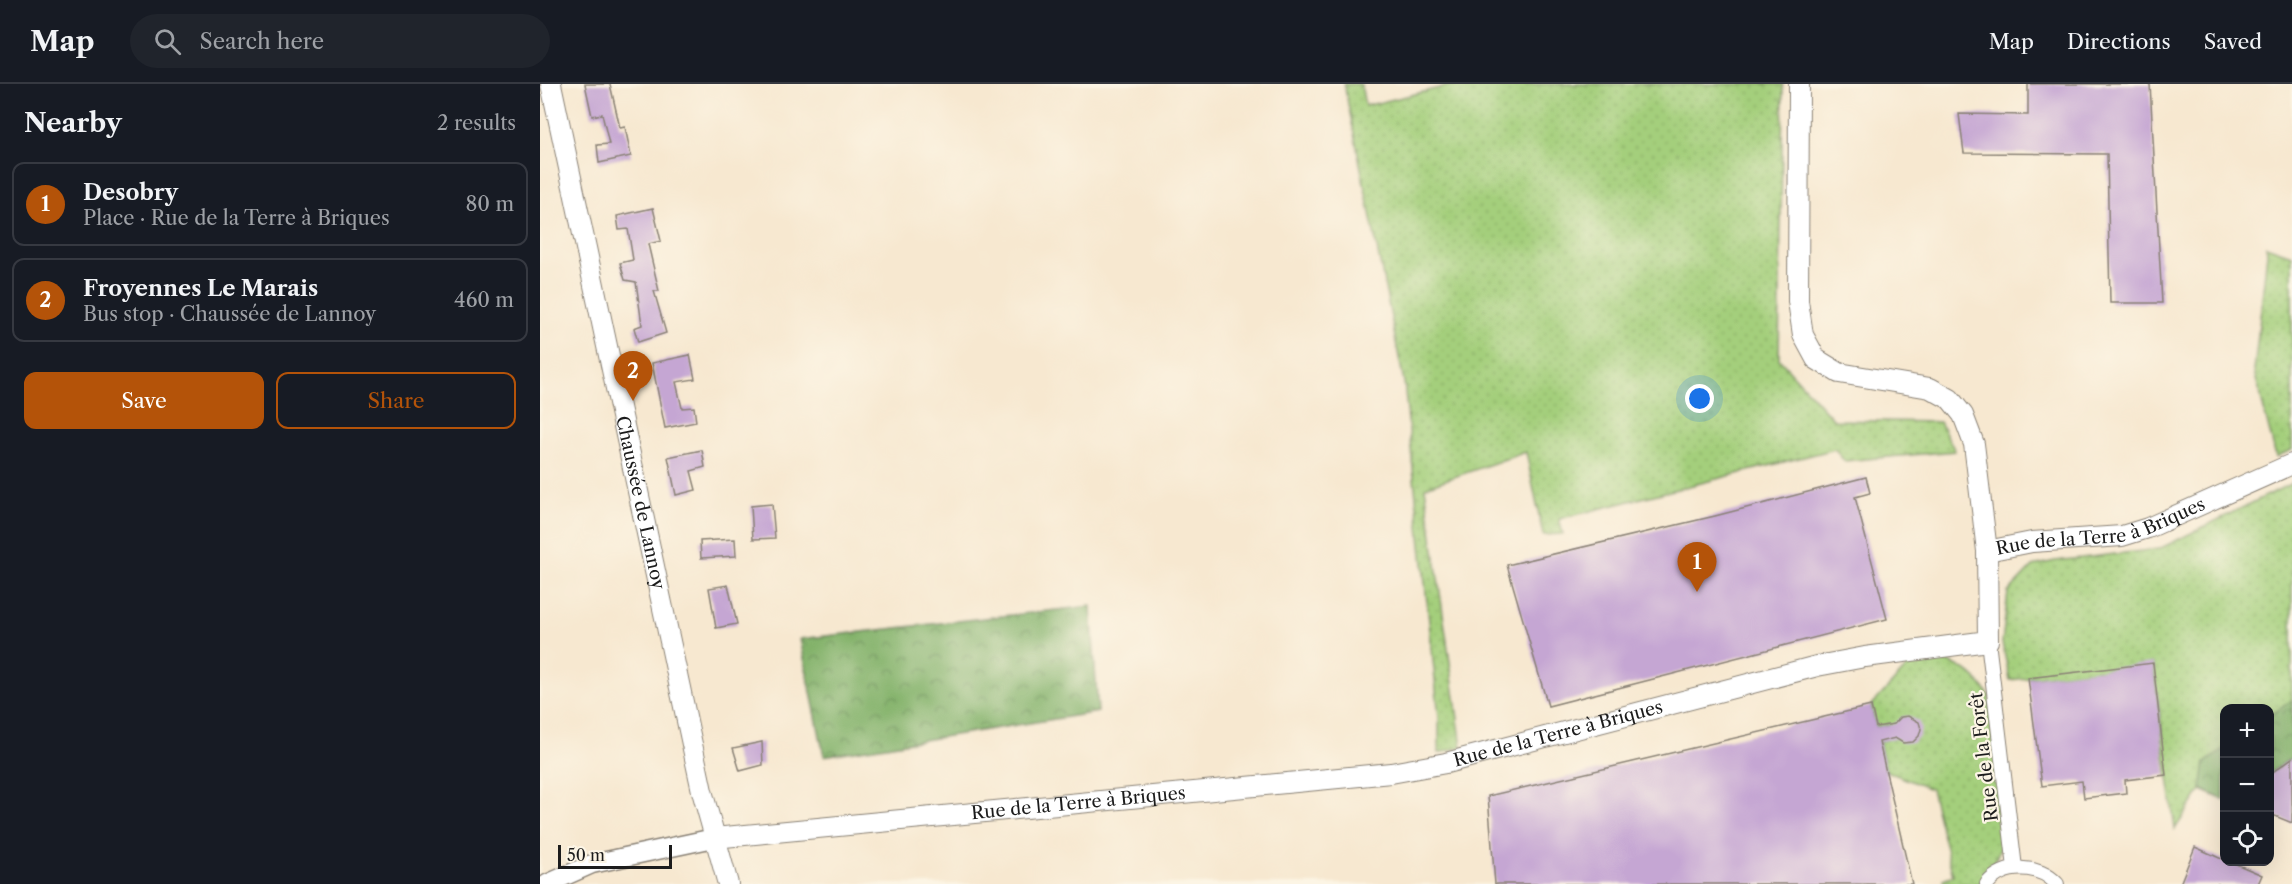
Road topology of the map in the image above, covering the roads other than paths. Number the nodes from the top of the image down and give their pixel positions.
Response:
1 (551, 84) edge
2 (1799, 84) edge
3 (2292, 464) edge
4 (1987, 551) junction
5 (1988, 641) junction
6 (714, 838) junction
7 (2015, 868) junction
8 (547, 884) edge
9 (728, 884) edge
10 (1986, 884) edge
11 (2057, 884) edge

1 - 6 main road, Chaussée de Lannoy
2 - 4 main road
3 - 4 main road, Rue de la Terre à Briques
4 - 5 main road, Rue de la Terre à Briques
5 - 6 main road, Rue de la Terre à Briques
5 - 7 street, Rue de la Forêt
6 - 8 street
6 - 9 main road, Chaussée de Lannoy
7 - 10 street
7 - 11 street

